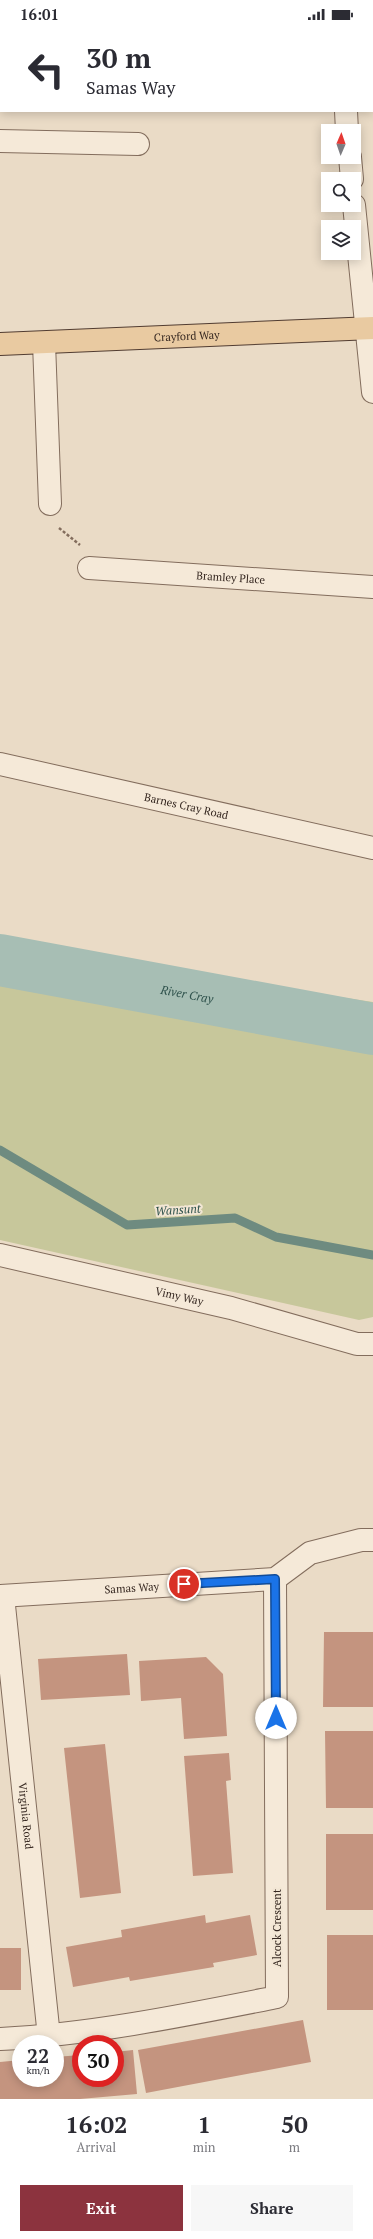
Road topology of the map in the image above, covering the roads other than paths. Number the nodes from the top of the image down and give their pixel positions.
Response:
1 (346, 112) edge
2 (347, 124) edge
3 (0, 141) edge
4 (138, 144) dead end
5 (355, 212) edge
6 (369, 329) edge
7 (44, 343) junction
8 (0, 344) edge
9 (373, 392) edge
10 (50, 504) road end
11 (89, 568) road end
12 (373, 587) edge
13 (0, 764) edge
14 (373, 848) edge
15 (0, 1255) edge
16 (365, 1344) edge
17 (373, 1540) edge
18 (275, 1579) junction
19 (1, 1596) edge
20 (49, 2035) edge
21 (62, 2035) edge
22 (0, 2039) edge
23 (12, 2039) edge

1 - 2 street
3 - 4 street
5 - 6 street
6 - 7 main road, Crayford Way
6 - 9 street
7 - 8 main road, Crayford Way
7 - 10 street
11 - 12 street, Bramley Place
13 - 14 street, Barnes Cray Road
15 - 16 street, Vimy Way
17 - 18 street
18 - 19 street, Samas Way
18 - 21 street, Alcock Crescent
19 - 20 street, Virginia Road
22 - 23 street, Alcock Crescent

